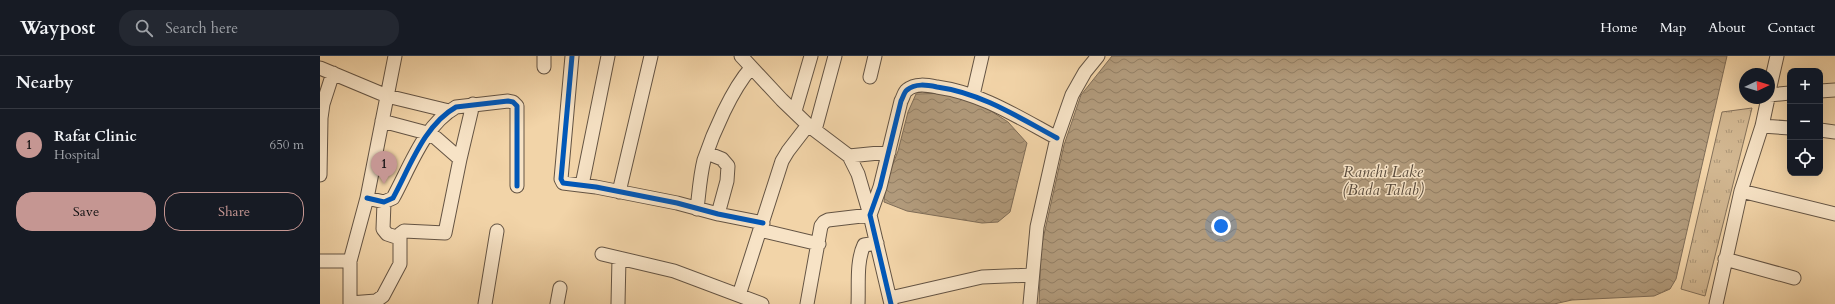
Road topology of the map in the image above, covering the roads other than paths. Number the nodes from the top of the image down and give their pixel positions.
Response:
1 (395, 56) edge
2 (572, 56) edge
3 (608, 56) edge
4 (651, 56) edge
5 (741, 56) edge
6 (811, 56) edge
7 (836, 56) edge
8 (875, 56) edge
9 (982, 56) edge
10 (1098, 56) edge
11 (1777, 56) edge
12 (320, 68) edge
13 (751, 68) junction
14 (1774, 68) edge
15 (333, 73) junction
16 (870, 77) dead end
17 (1835, 90) edge
18 (1823, 91) edge
19 (1787, 94) edge
20 (973, 95) junction
21 (1775, 95) edge
22 (387, 96) junction
23 (473, 104) junction
24 (1767, 104) edge
25 (449, 111) junction
26 (795, 111) junction
27 (382, 121) junction
28 (1762, 126) junction
29 (812, 127) junction
30 (1787, 128) edge
31 (1823, 130) edge
32 (1835, 132) edge
33 (428, 133) junction
34 (1057, 138) junction
35 (889, 152) junction
36 (707, 153) junction
37 (849, 156) junction
38 (460, 159) junction
39 (320, 174) edge
40 (582, 185) junction
41 (517, 186) dead end
42 (1741, 191) junction
43 (619, 192) junction
44 (366, 198) junction
45 (384, 202) junction
46 (697, 209) junction
47 (718, 214) junction
48 (1835, 214) edge
49 (870, 216) junction
50 (762, 227) junction
51 (497, 230) dead end
52 (399, 238) junction
53 (877, 243) junction
54 (819, 244) junction
55 (602, 254) dead end
56 (619, 258) junction
57 (1725, 259) junction
58 (320, 260) edge
59 (350, 261) junction
60 (1032, 275) junction
61 (1794, 278) dead end
62 (560, 288) dead end
63 (739, 295) junction
64 (891, 301) edge
65 (350, 304) edge
66 (485, 304) edge
67 (557, 304) edge
68 (618, 304) edge
69 (762, 304) edge
70 (807, 304) edge
71 (858, 304) edge
72 (1030, 304) edge
73 (1716, 304) edge

1 - 22 street
2 - 40 street
3 - 40 street
4 - 43 street
5 - 13 street
6 - 26 street
7 - 29 street
8 - 16 street
9 - 20 street
10 - 34 street
11 - 14 street
12 - 15 street
13 - 26 street
13 - 36 street
15 - 22 street
15 - 39 street
17 - 18 street
19 - 21 street
20 - 34 street
20 - 35 street
22 - 25 street
22 - 27 street
23 - 25 street
23 - 38 street
23 - 41 street
24 - 28 street
25 - 33 street
26 - 29 street
27 - 33 street
27 - 44 street
28 - 30 street
28 - 42 street
29 - 37 street
29 - 50 street
31 - 32 street
33 - 38 street
33 - 45 street
34 - 60 street
35 - 37 street
35 - 49 street
36 - 46 street
36 - 47 street
37 - 49 street
38 - 52 street
40 - 43 street
42 - 48 street
42 - 57 street
43 - 46 street
44 - 45 street
44 - 59 street
45 - 52 street
46 - 47 street
47 - 50 street
49 - 53 street
49 - 54 street
50 - 54 street
50 - 63 street
51 - 66 street
52 - 65 street
53 - 64 street
53 - 71 street
54 - 70 street
55 - 56 street
56 - 63 street
56 - 68 street
57 - 61 street
57 - 73 street
58 - 59 street
59 - 65 street
60 - 64 street
60 - 72 street
62 - 67 street
63 - 69 street

